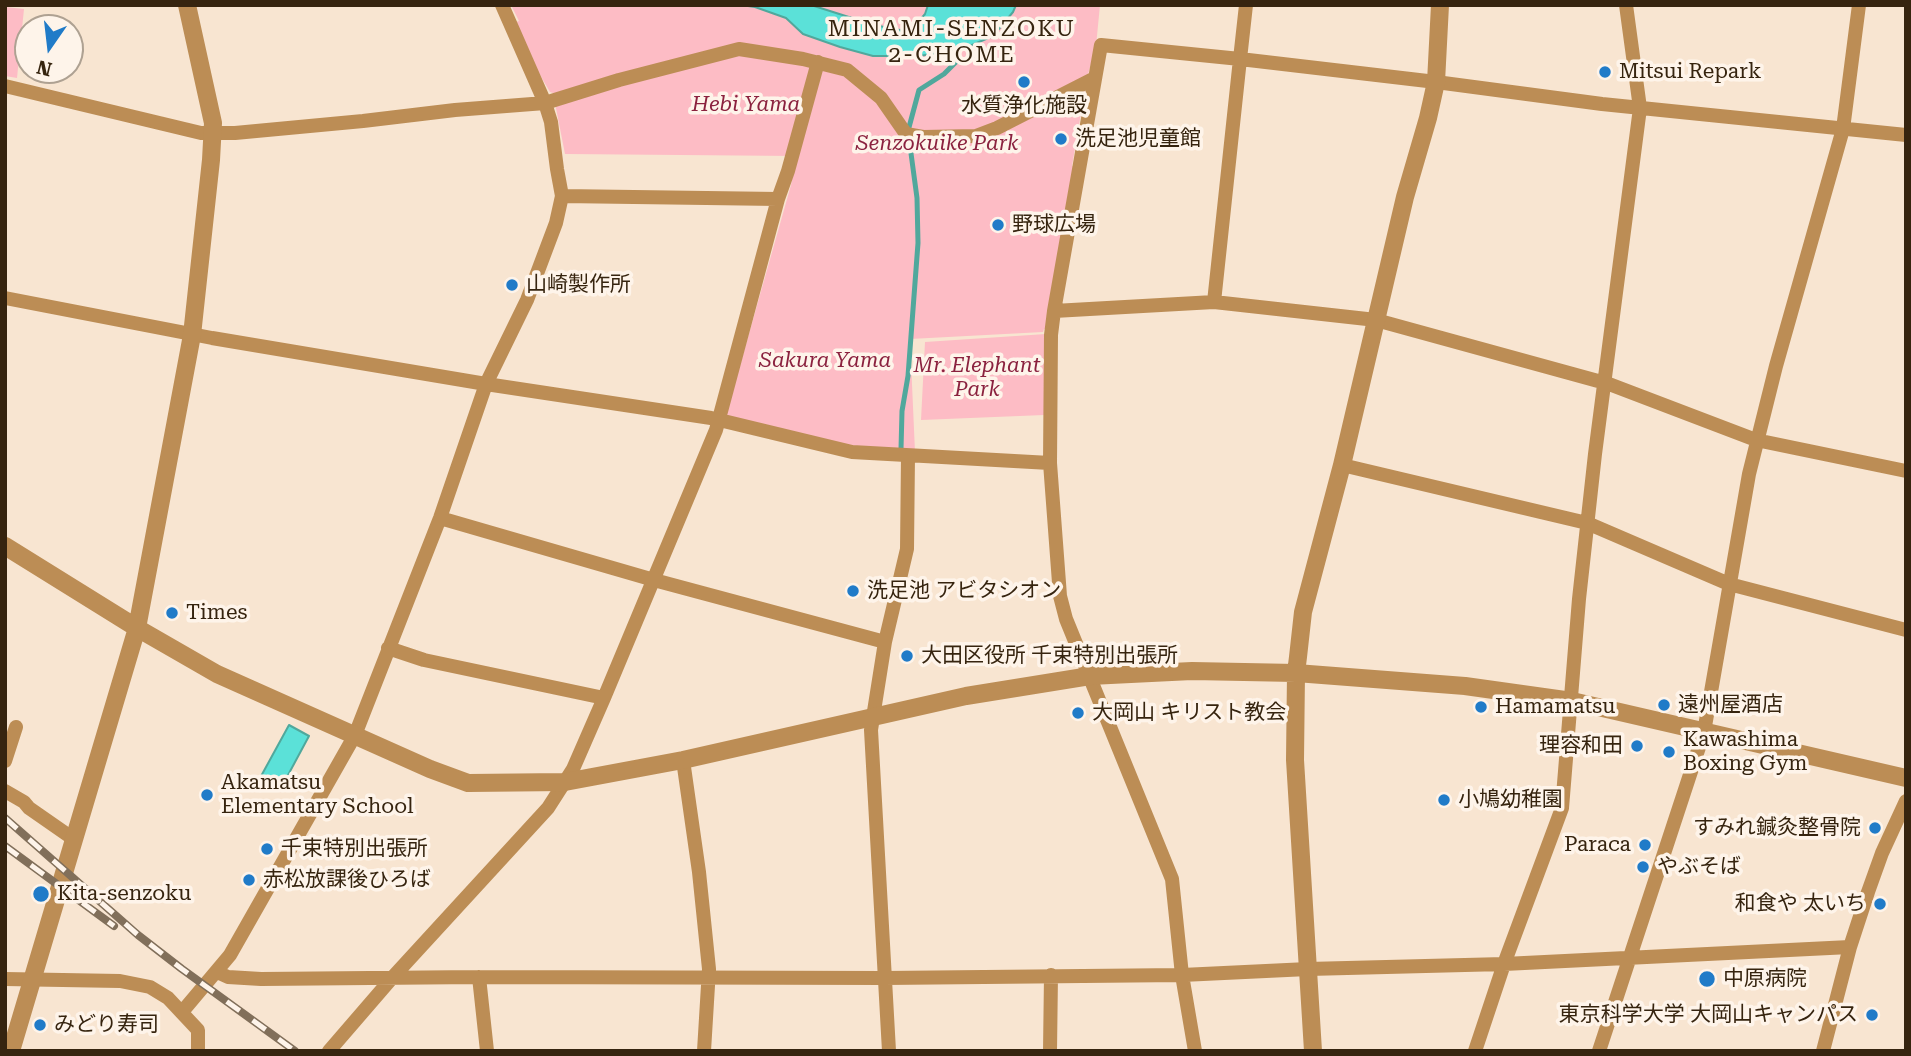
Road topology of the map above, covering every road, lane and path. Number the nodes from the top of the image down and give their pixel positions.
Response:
1 (187, 5) edge
2 (502, 5) edge
3 (1246, 5) edge
4 (1440, 5) edge
5 (1626, 5) edge
6 (1859, 5) edge
7 (1240, 59) junction
8 (818, 62) junction
9 (1094, 79) junction
10 (1436, 82) junction
11 (5, 86) edge
12 (545, 103) junction
13 (1640, 107) junction
14 (1843, 129) junction
15 (212, 132) junction
16 (1906, 135) edge
17 (562, 196) junction
18 (778, 199) junction
19 (5, 298) edge
20 (1214, 302) junction
21 (1054, 311) junction
22 (1376, 320) junction
23 (192, 335) junction
24 (1605, 383) junction
25 (486, 384) junction
26 (719, 420) junction
27 (1756, 440) junction
28 (908, 456) junction
29 (1050, 463) junction
30 (1342, 464) junction
31 (1906, 471) edge
32 (440, 518) junction
33 (1587, 523) junction
34 (5, 546) edge
35 (654, 580) junction
36 (1729, 584) junction
37 (137, 628) junction
38 (1906, 630) edge
39 (885, 642) junction
40 (388, 648) junction
41 (1296, 673) junction
42 (1090, 676) junction
43 (604, 698) junction
44 (1572, 701) junction
45 (873, 717) junction
46 (16, 727) dead end
47 (1704, 732) junction
48 (355, 735) junction
49 (683, 760) junction
50 (5, 761) edge
51 (1906, 778) edge
52 (565, 782) junction
53 (5, 791) edge
54 (1906, 801) edge
55 (75, 840) junction
56 (1850, 947) junction
57 (1630, 957) junction
58 (1504, 964) junction
59 (1308, 969) junction
60 (217, 972) junction
61 (1051, 975) junction
62 (1182, 975) junction
63 (479, 976) junction
64 (709, 977) junction
65 (33, 978) junction
66 (392, 978) junction
67 (886, 978) junction
68 (5, 979) edge
69 (182, 1012) junction
70 (11, 1051) edge
71 (198, 1051) edge
72 (330, 1051) edge
73 (487, 1051) edge
74 (704, 1051) edge
75 (889, 1051) edge
76 (1050, 1051) edge
77 (1195, 1051) edge
78 (1313, 1051) edge
79 (1475, 1051) edge
80 (1599, 1051) edge
81 (1823, 1051) edge

1 - 15 street
2 - 12 street
3 - 7 street
4 - 10 street
5 - 13 street
6 - 14 street
7 - 9 street
7 - 10 street
7 - 20 street
8 - 9 street
8 - 12 street
8 - 18 street
9 - 21 street
10 - 13 street
10 - 22 street
11 - 15 street
12 - 15 street
12 - 17 street
13 - 14 street
13 - 24 street
14 - 16 street
14 - 27 street
15 - 23 street
17 - 18 street
17 - 25 street
18 - 26 street
19 - 23 street
20 - 21 street
20 - 22 street
21 - 29 street
22 - 24 street
22 - 30 street
23 - 25 street
23 - 37 street
24 - 27 street
24 - 33 street
25 - 26 street
25 - 32 street
26 - 28 street
26 - 35 street
27 - 31 street
27 - 36 street
28 - 29 street
28 - 39 street
29 - 42 street
30 - 33 street
30 - 41 street
32 - 35 street
32 - 40 street
33 - 36 street
33 - 44 street
34 - 37 street
35 - 39 street
35 - 43 street
36 - 38 street
36 - 47 street
37 - 48 street
37 - 55 street
39 - 45 street
40 - 43 street
40 - 48 street
41 - 42 street
41 - 44 street
41 - 59 street
42 - 45 street
42 - 62 street
43 - 52 street
44 - 47 street
44 - 58 street
45 - 49 street
45 - 67 street
46 - 50 street
47 - 51 street
47 - 57 street
48 - 52 street
48 - 60 street
49 - 52 street
49 - 64 street
52 - 66 street
53 - 55 street
54 - 56 street
55 - 65 street
56 - 57 street
56 - 81 street
57 - 58 street
57 - 80 street
58 - 59 street
58 - 79 street
59 - 62 street
59 - 78 street
60 - 66 street
60 - 69 street
61 - 62 street
61 - 67 street
61 - 76 street
62 - 77 street
63 - 64 street
63 - 66 street
63 - 73 street
64 - 67 street
64 - 74 street
65 - 68 street
65 - 69 street
65 - 70 street
66 - 72 street
67 - 75 street
69 - 71 street

